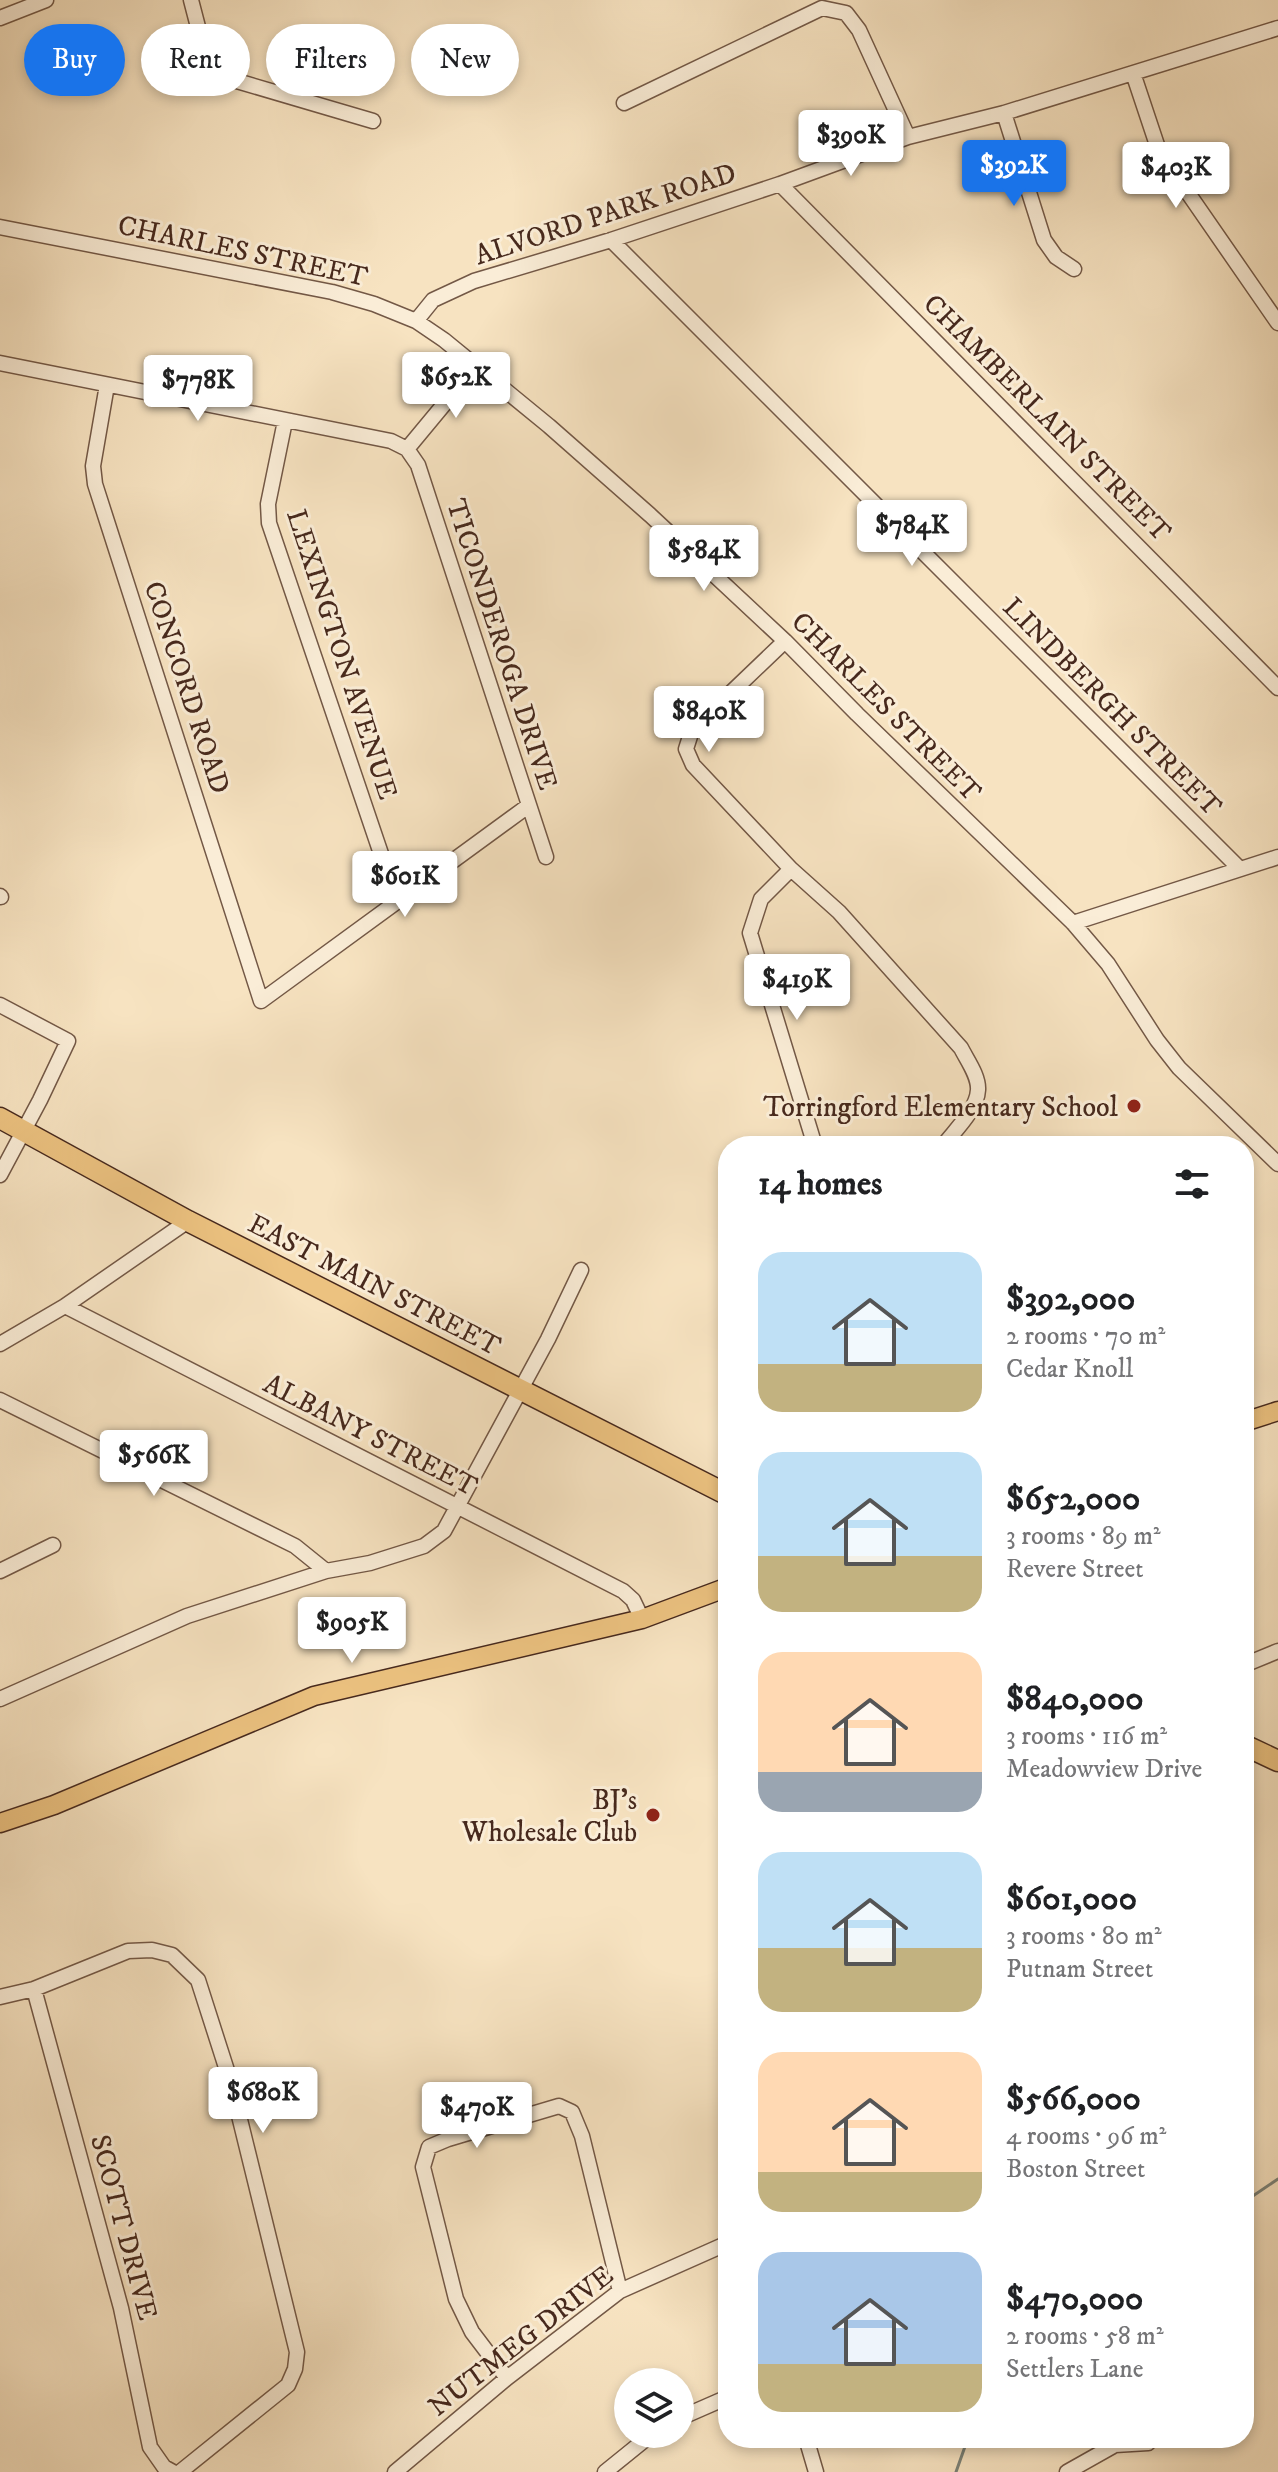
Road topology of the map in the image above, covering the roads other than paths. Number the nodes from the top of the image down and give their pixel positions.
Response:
1 (46, 0) edge
2 (191, 0) edge
3 (0, 18) edge
4 (1278, 28) edge
5 (1133, 73) junction
6 (624, 103) dead end
7 (1004, 113) junction
8 (373, 121) dead end
9 (908, 137) junction
10 (780, 184) junction
11 (0, 227) edge
12 (611, 240) junction
13 (1074, 269) dead end
14 (416, 321) junction
15 (1278, 323) edge
16 (0, 363) edge
17 (475, 367) junction
18 (107, 385) junction
19 (285, 421) junction
20 (407, 449) junction
21 (785, 641) junction
22 (1278, 688) edge
23 (528, 806) junction
24 (546, 857) dead end
25 (1278, 857) edge
26 (791, 869) junction
27 (1240, 869) junction
28 (397, 901) junction
29 (1073, 923) junction
30 (0, 1005) edge
31 (0, 1118) edge
32 (25, 1131) junction
33 (812, 1136) edge
34 (950, 1136) edge
35 (1249, 1136) edge
36 (1254, 1141) edge
37 (1278, 1164) edge
38 (0, 1175) edge
39 (188, 1221) junction
40 (581, 1270) dead end
41 (65, 1306) junction
42 (0, 1344) edge
43 (522, 1389) junction
44 (0, 1400) edge
45 (1278, 1411) edge
46 (1254, 1419) edge
47 (718, 1490) edge
48 (456, 1507) junction
49 (53, 1545) dead end
50 (0, 1571) edge
51 (326, 1571) junction
52 (718, 1591) edge
53 (642, 1619) junction
54 (1278, 1651) edge
55 (1254, 1661) edge
56 (0, 1699) edge
57 (1254, 1750) edge
58 (1278, 1761) edge
59 (0, 1823) edge
60 (34, 1989) junction
61 (0, 1997) edge
62 (718, 2247) edge
63 (620, 2291) junction
64 (507, 2378) junction
65 (718, 2401) edge
66 (694, 2412) edge
67 (635, 2448) edge
68 (809, 2448) edge
69 (1110, 2448) edge
70 (173, 2472) edge
71 (180, 2472) edge
72 (395, 2472) edge
73 (605, 2472) edge
74 (816, 2472) edge
75 (1067, 2472) edge

1 - 3 street
2 - 8 street
4 - 5 street, ALVORD PARK ROAD
5 - 7 street, ALVORD PARK ROAD
5 - 15 street
6 - 9 street
7 - 9 street, ALVORD PARK ROAD
7 - 13 street
9 - 10 street, ALVORD PARK ROAD
10 - 12 street, ALVORD PARK ROAD
10 - 22 street, CHAMBERLAIN STREET
11 - 14 street, CHARLES STREET
12 - 14 street, ALVORD PARK ROAD
12 - 27 street, LINDBERGH STREET
14 - 17 street, CHARLES STREET
16 - 18 street
17 - 20 street
17 - 21 street, CHARLES STREET
18 - 19 street
18 - 28 street, CONCORD ROAD
19 - 20 street
19 - 28 street, LEXINGTON AVENUE
20 - 23 street, TICONDEROGA DRIVE
21 - 26 street
21 - 29 street, CHARLES STREET
23 - 24 street, TICONDEROGA DRIVE
23 - 28 street
25 - 27 street
26 - 33 street
26 - 34 street
27 - 29 street
29 - 35 street, CHARLES STREET
30 - 32 street
31 - 32 highway, EAST MAIN STREET
32 - 38 street
32 - 39 highway, EAST MAIN STREET
36 - 37 street, CHARLES STREET
39 - 41 street
39 - 43 highway, EAST MAIN STREET
40 - 43 street
41 - 42 street
41 - 48 street, ALBANY STREET
43 - 47 highway, EAST MAIN STREET
43 - 48 street
44 - 51 street
45 - 46 main road
48 - 51 street
48 - 53 street, ALBANY STREET
49 - 50 street
51 - 56 street
52 - 53 main road
53 - 59 main road
54 - 55 street
57 - 58 highway
60 - 61 street
60 - 70 street, SCOTT DRIVE
60 - 71 street
62 - 63 street, NUTMEG DRIVE
63 - 64 street, NUTMEG DRIVE
63 - 64 street
64 - 72 street, NUTMEG DRIVE
65 - 66 street
67 - 73 street
68 - 74 street
69 - 75 street

